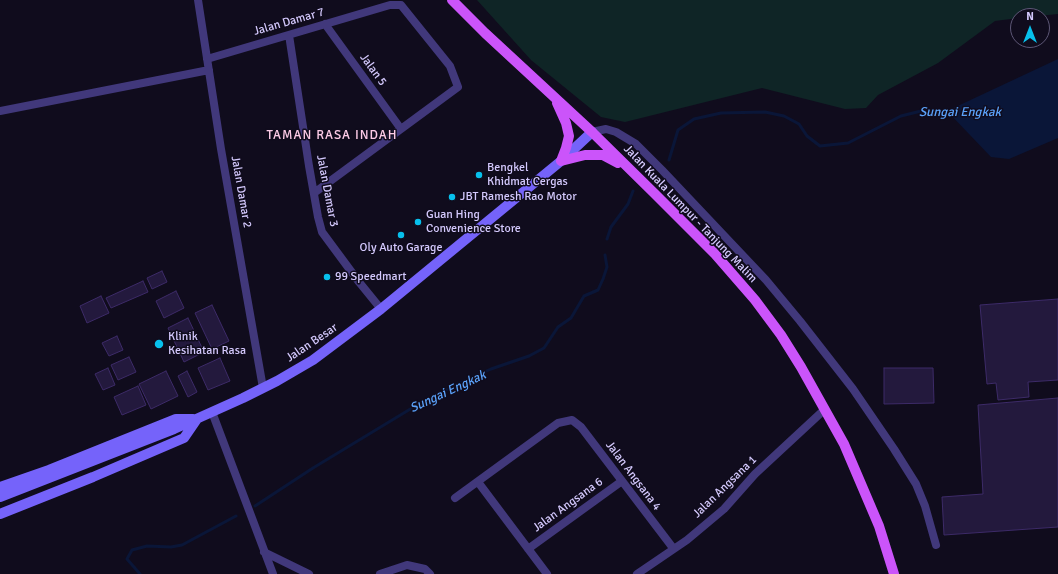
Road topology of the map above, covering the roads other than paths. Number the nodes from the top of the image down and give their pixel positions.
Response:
1 (198, 0) edge
2 (452, 0) edge
3 (325, 24) junction
4 (289, 35) junction
5 (207, 58) junction
6 (209, 70) junction
7 (551, 94) junction
8 (0, 112) edge
9 (401, 129) junction
10 (592, 132) junction
11 (561, 161) junction
12 (630, 170) junction
13 (314, 193) junction
14 (381, 309) junction
15 (262, 388) junction
16 (824, 410) junction
17 (212, 412) junction
18 (197, 419) junction
19 (622, 480) junction
20 (478, 482) junction
21 (0, 487) edge
22 (0, 497) edge
23 (455, 498) dead end
24 (0, 514) edge
25 (936, 545) dead end
26 (673, 548) junction
27 (528, 549) junction
28 (264, 552) junction
29 (273, 574) edge
30 (309, 574) edge
31 (380, 574) edge
32 (430, 574) edge
33 (547, 574) edge
34 (637, 574) edge
35 (894, 574) edge

1 - 5 street, Jalan Damar 2
2 - 7 main road, Jalan Kuala Lumpur - Tanjung Malim
3 - 4 street, Jalan Damar 7
3 - 9 street, Jalan 5
3 - 9 street, Jalan Damar 7
4 - 5 street, Jalan Damar 7
4 - 13 street, Jalan Damar 3
5 - 6 street, Jalan Damar 2
6 - 8 street
6 - 15 street, Jalan Damar 2
7 - 10 main road, Jalan Kuala Lumpur - Tanjung Malim
7 - 11 main road
9 - 13 street
10 - 11 main road, Jalan Besar
10 - 12 main road, Jalan Kuala Lumpur - Tanjung Malim
10 - 25 street
11 - 12 main road
11 - 14 main road, Jalan Besar
12 - 16 main road, Jalan Kuala Lumpur - Tanjung Malim
13 - 14 street, Jalan Damar 3
14 - 15 main road, Jalan Besar
15 - 17 main road, Jalan Besar
16 - 26 street, Jalan Angsana 1
16 - 35 main road, Jalan Kuala Lumpur - Tanjung Malim
17 - 18 main road, Jalan Besar
17 - 28 street
18 - 21 main road
18 - 22 main road, Jalan Besar
18 - 24 main road
19 - 20 street, Jalan Angsana 4
19 - 26 street, Jalan Angsana 4
19 - 27 street, Jalan Angsana 6
20 - 23 street
20 - 27 street
26 - 34 street, Jalan Angsana 1
27 - 33 street
28 - 29 street
28 - 30 street
31 - 32 street

